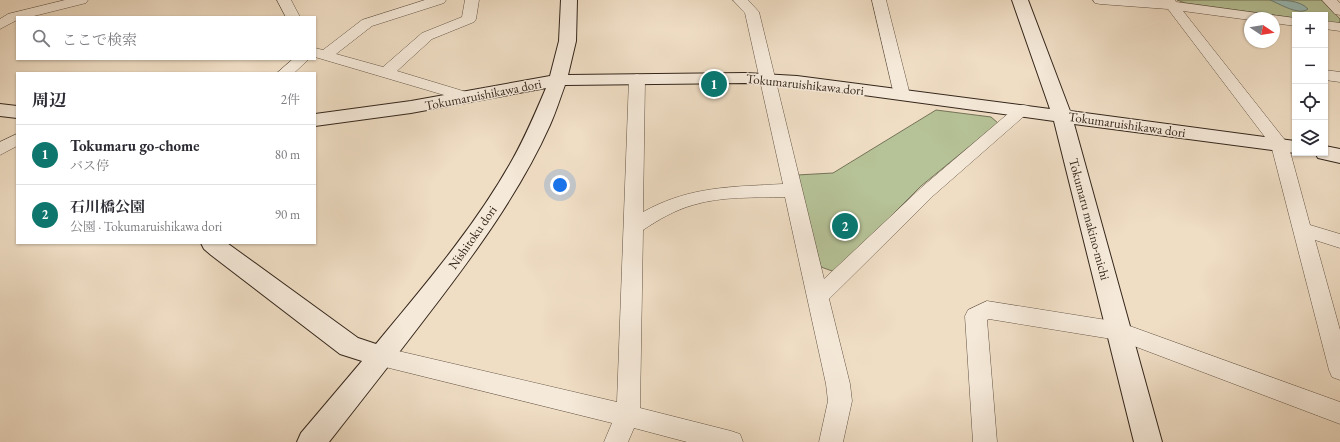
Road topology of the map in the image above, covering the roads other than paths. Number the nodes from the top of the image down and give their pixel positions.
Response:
1 (81, 0) edge
2 (284, 0) edge
3 (439, 0) edge
4 (472, 0) edge
5 (569, 0) edge
6 (740, 0) edge
7 (879, 0) edge
8 (1020, 0) edge
9 (1100, 0) edge
10 (1329, 0) edge
11 (1170, 3) edge
12 (0, 11) edge
13 (1340, 11) edge
14 (1244, 14) edge
15 (14, 16) junction
16 (292, 16) edge
17 (1280, 20) edge
18 (1292, 22) edge
19 (0, 25) edge
20 (1328, 26) edge
21 (1340, 27) edge
22 (320, 53) edge
23 (301, 60) edge
24 (286, 72) edge
25 (386, 73) junction
26 (1328, 75) edge
27 (1340, 77) edge
28 (766, 78) junction
29 (637, 79) junction
30 (559, 80) junction
31 (902, 95) junction
32 (467, 97) junction
33 (0, 110) edge
34 (1023, 110) junction
35 (16, 112) edge
36 (1062, 115) junction
37 (316, 120) edge
38 (16, 140) edge
39 (1287, 146) edge
40 (0, 149) edge
41 (1328, 154) edge
42 (1340, 156) edge
43 (792, 190) junction
44 (632, 227) junction
45 (1302, 230) junction
46 (1340, 241) edge
47 (213, 244) edge
48 (818, 298) junction
49 (1119, 331) junction
50 (380, 357) junction
51 (1340, 370) edge
52 (1340, 413) edge
53 (628, 416) junction
54 (312, 442) edge
55 (616, 442) edge
56 (731, 442) edge
57 (831, 442) edge
58 (985, 442) edge
59 (1148, 442) edge

1 - 15 street
2 - 16 street
3 - 22 street
4 - 25 street
5 - 30 street, Nishitoku dori
6 - 28 street
7 - 31 street
8 - 36 street, Tokumaru makino-michi
9 - 11 street
10 - 13 street
11 - 14 street
11 - 39 street
12 - 15 street
15 - 19 street
17 - 18 street
20 - 21 street
22 - 25 street
23 - 24 street
25 - 32 street
26 - 27 street
28 - 29 street, Tokumaruishikawa dori
28 - 31 street, Tokumaruishikawa dori
28 - 43 street
29 - 30 street, Tokumaruishikawa dori
29 - 44 street
30 - 32 street, Tokumaruishikawa dori
30 - 50 street, Nishitoku dori
31 - 34 street, Tokumaruishikawa dori
32 - 37 street, Tokumaruishikawa dori
33 - 35 street
34 - 36 street, Tokumaruishikawa dori
34 - 48 street
36 - 39 street, Tokumaruishikawa dori
36 - 49 street, Tokumaru makino-michi
38 - 40 street
39 - 45 street
41 - 42 street
43 - 44 street
43 - 48 street
44 - 53 street
45 - 46 street
45 - 51 street
47 - 50 street
48 - 57 street
49 - 52 street
49 - 58 street
49 - 59 street, Tokumaru makino-michi
50 - 53 street
50 - 54 street, Nishitoku dori
53 - 55 street
53 - 56 street

